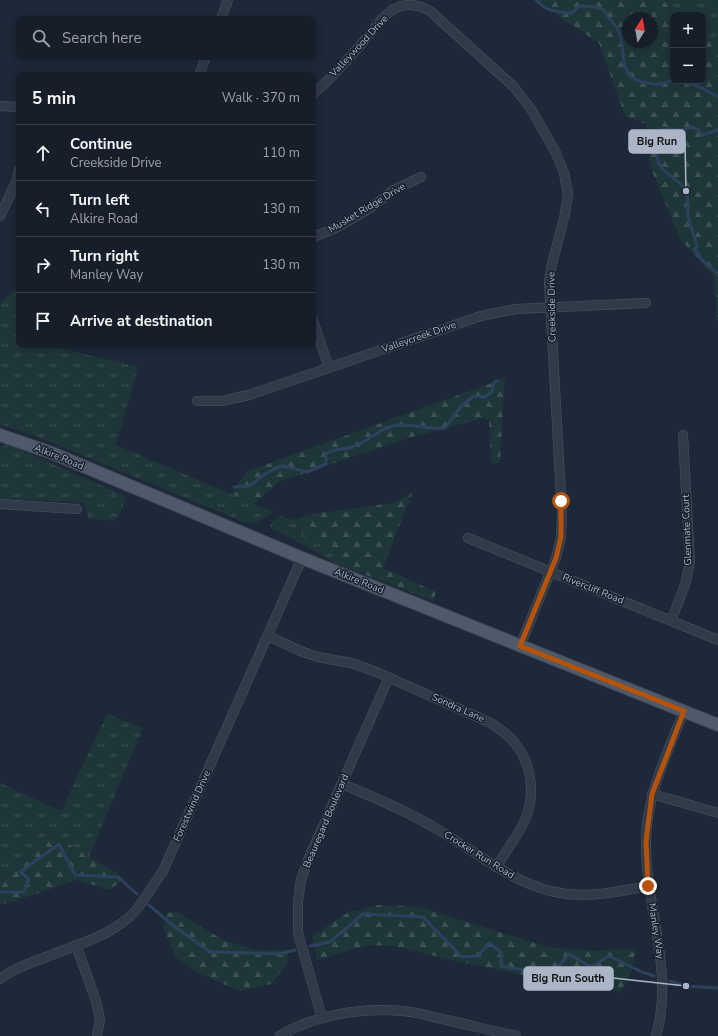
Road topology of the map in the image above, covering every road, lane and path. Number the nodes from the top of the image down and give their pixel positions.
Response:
1 (228, 0) edge
2 (409, 5) joint
3 (222, 16) edge
4 (205, 60) edge
5 (200, 72) edge
6 (316, 91) edge
7 (0, 106) edge
8 (16, 107) edge
9 (421, 177) dead end
10 (16, 182) edge
11 (0, 216) edge
12 (316, 236) edge
13 (646, 303) dead end
14 (550, 308) junction
15 (316, 329) edge
16 (329, 368) junction
17 (197, 401) dead end
18 (0, 435) edge
19 (683, 435) dead end
20 (0, 504) edge
21 (77, 509) dead end
22 (468, 538) dead end
23 (302, 558) junction
24 (550, 571) junction
25 (671, 621) junction
26 (268, 636) junction
27 (718, 640) edge
28 (520, 646) junction
29 (389, 677) junction
30 (684, 711) junction
31 (718, 725) edge
32 (342, 784) junction
33 (652, 794) junction
34 (718, 813) edge
35 (496, 867) junction
36 (648, 886) junction
37 (76, 945) junction
38 (0, 979) edge
39 (322, 1018) junction
40 (97, 1036) edge
41 (278, 1036) edge
42 (516, 1036) edge
43 (656, 1036) edge

1 - 3 street
2 - 6 street, Valleywood Drive
2 - 14 street, Creekside Drive
4 - 5 street
7 - 8 street
9 - 12 street, Musket Ridge Drive
10 - 11 street
13 - 14 street, Valleycreek Drive
14 - 16 street, Valleycreek Drive
14 - 24 street, Creekside Drive
15 - 16 street
16 - 17 street, Valleycreek Drive
18 - 23 main road, Alkire Road
19 - 25 street, Glenmate Court
20 - 21 street
22 - 24 street, Rivercliff Road
23 - 26 street, Forestwind Drive
23 - 28 main road, Alkire Road
24 - 25 street, Rivercliff Road
24 - 28 street, Creekside Drive
25 - 27 street, Rivercliff Road
26 - 29 street, Sondra Lane
26 - 37 street, Forestwind Drive
28 - 30 main road, Alkire Road
29 - 32 street, Beauregard Boulevard
29 - 35 street, Sondra Lane
30 - 31 main road, Alkire Road
30 - 33 street, Manley Way
32 - 35 street, Crocker Run Road
32 - 39 street, Beauregard Boulevard
33 - 34 street
33 - 36 street, Manley Way
35 - 36 street, Crocker Run Road
36 - 43 street, Manley Way
37 - 38 street, Forestwind Drive
37 - 40 street
39 - 41 street
39 - 42 street

